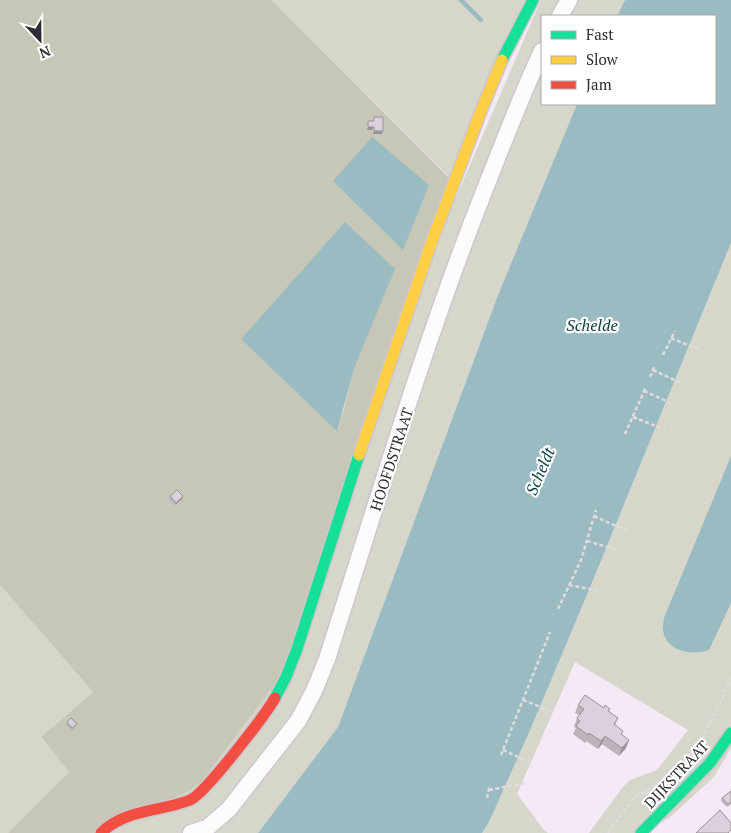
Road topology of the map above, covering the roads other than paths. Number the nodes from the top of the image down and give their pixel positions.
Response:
1 (533, 0) edge
2 (569, 0) edge
3 (561, 15) edge
4 (541, 53) edge
5 (731, 733) edge
6 (101, 833) edge
7 (191, 833) edge
8 (641, 833) edge

1 - 6 street
2 - 3 street
4 - 7 street, HOOFDSTRAAT
5 - 8 street, DIJKSTRAAT

